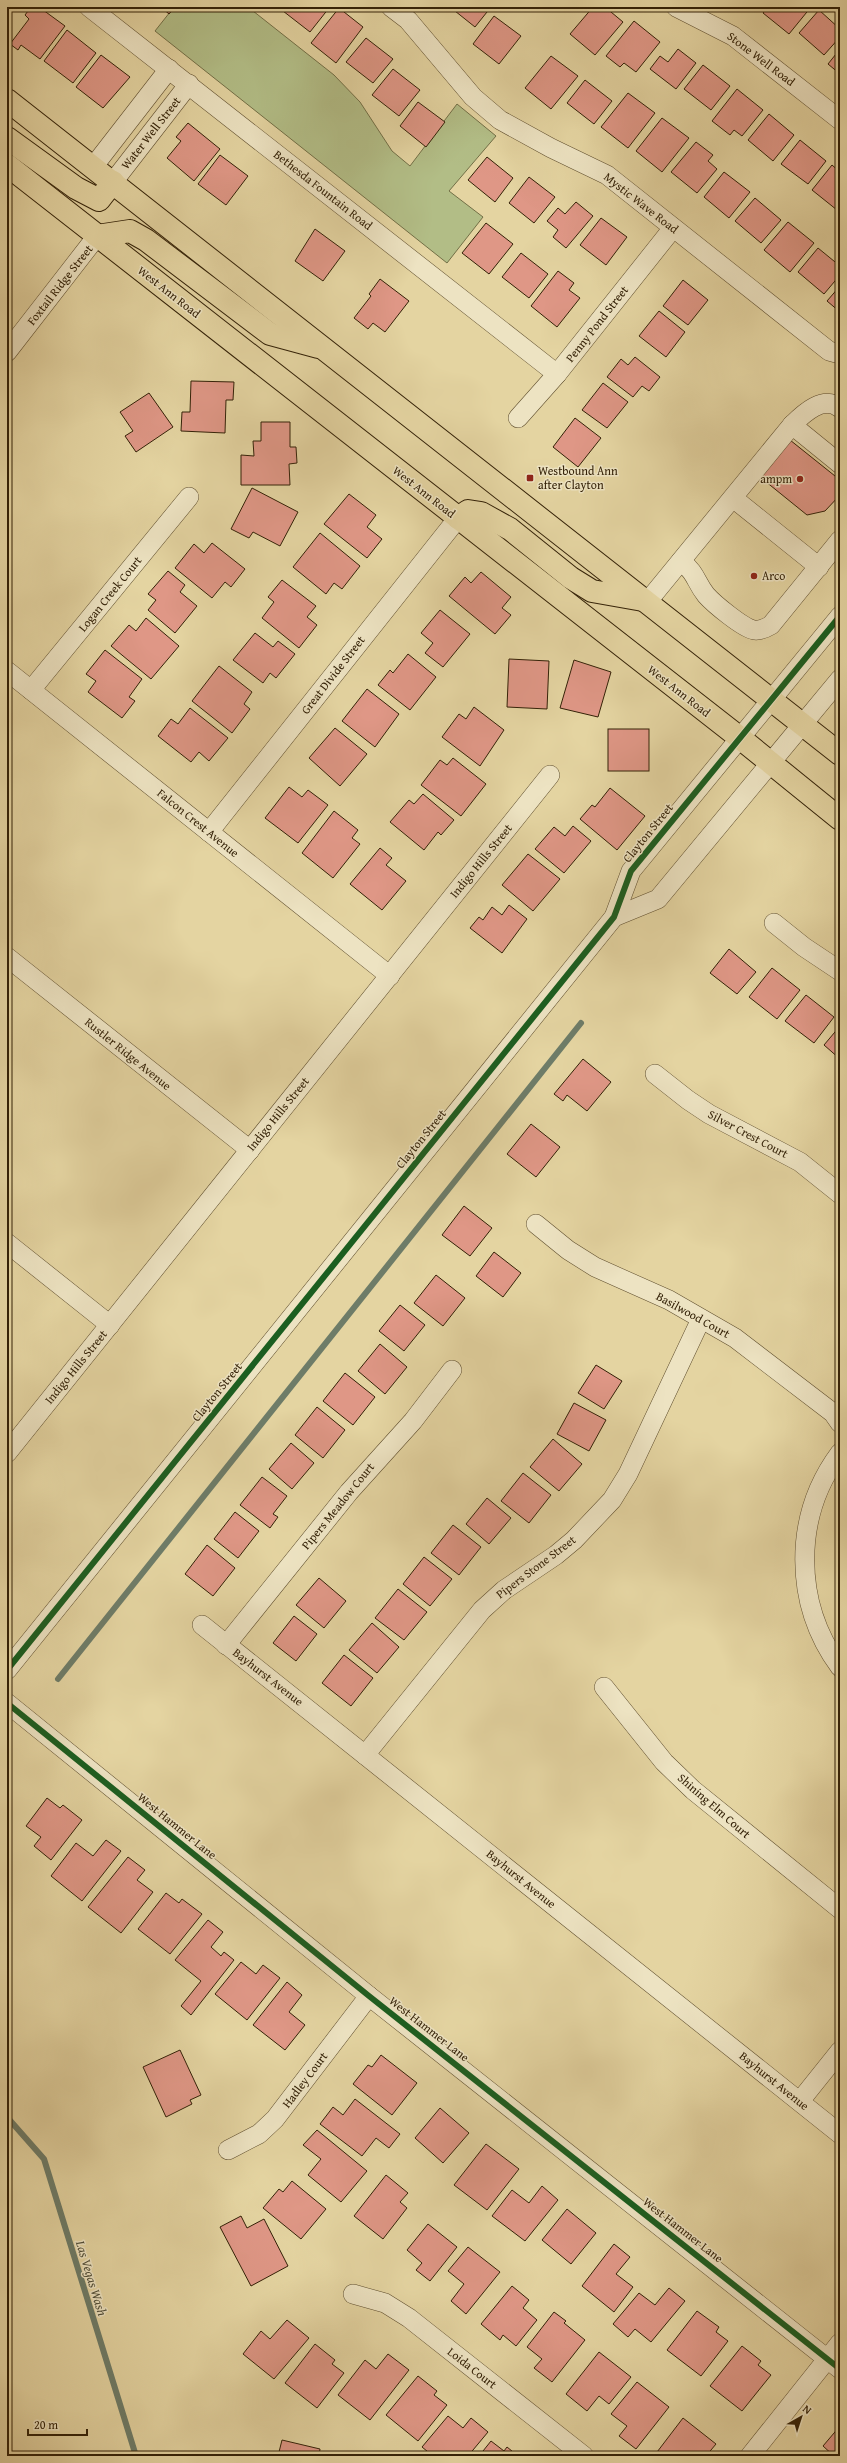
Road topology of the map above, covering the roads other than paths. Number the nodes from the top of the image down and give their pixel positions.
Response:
1 (90, 7) edge
2 (391, 7) edge
3 (676, 7) edge
4 (169, 69) junction
5 (189, 84) junction
6 (7, 100) edge
7 (138, 109) junction
8 (840, 120) edge
9 (157, 125) junction
10 (7, 138) edge
11 (7, 165) edge
12 (93, 167) junction
13 (113, 182) junction
14 (673, 228) junction
15 (97, 236) junction
16 (327, 350) junction
17 (7, 352) edge
18 (840, 354) edge
19 (557, 374) junction
20 (840, 408) edge
21 (518, 418) dead end
22 (792, 425) junction
23 (840, 464) edge
24 (189, 497) dead end
25 (733, 498) junction
26 (458, 518) junction
27 (840, 541) edge
28 (681, 561) junction
29 (819, 566) junction
30 (648, 601) junction
31 (840, 616) edge
32 (7, 671) edge
33 (840, 679) edge
34 (31, 690) junction
35 (773, 700) junction
36 (804, 725) junction
37 (740, 738) junction
38 (840, 754) edge
39 (769, 762) junction
40 (550, 775) dead end
41 (840, 819) edge
42 (209, 832) junction
43 (614, 917) junction
44 (774, 923) dead end
45 (7, 957) edge
46 (840, 971) edge
47 (390, 976) junction
48 (656, 1074) dead end
49 (250, 1150) junction
50 (840, 1194) edge
51 (536, 1224) dead end
52 (7, 1243) edge
53 (701, 1319) junction
54 (110, 1325) junction
55 (452, 1370) dead end
56 (840, 1423) edge
57 (840, 1453) edge
58 (7, 1454) edge
59 (202, 1625) dead end
60 (226, 1645) junction
61 (840, 1667) edge
62 (7, 1670) edge
63 (604, 1687) dead end
64 (7, 1703) edge
65 (365, 1755) junction
66 (840, 1909) edge
67 (370, 1996) junction
68 (840, 2051) edge
69 (800, 2101) junction
70 (840, 2134) edge
71 (228, 2150) dead end
72 (353, 2294) dead end
73 (840, 2343) edge
74 (833, 2364) edge
75 (584, 2456) edge
76 (750, 2456) edge

1 - 4 street, Bethesda Fountain Road
2 - 14 street, Mystic Wave Road
3 - 8 street, Stone Well Road
4 - 5 street, Bethesda Fountain Road
4 - 7 street, Water Well Street
5 - 9 street, Water Well Street
5 - 19 street, Bethesda Fountain Road
6 - 12 main road
7 - 9 street
7 - 12 street, Water Well Street
9 - 13 street, Water Well Street
10 - 13 main road
11 - 15 main road, West Ann Road
12 - 13 main road
13 - 16 main road
14 - 18 street, Mystic Wave Road
14 - 19 street, Penny Pond Street
15 - 16 main road
15 - 17 street, Foxtail Ridge Street
15 - 26 main road, West Ann Road
16 - 30 main road
19 - 21 street, Penny Pond Street
20 - 22 street
22 - 23 street
22 - 25 street
24 - 34 street, Logan Creek Court
25 - 28 street
25 - 29 street
26 - 30 main road
26 - 37 main road, West Ann Road
26 - 42 street, Great Divide Street
27 - 29 street
28 - 29 street
28 - 30 street
30 - 35 main road
31 - 35 street, Clayton Street
32 - 34 street, Falcon Crest Avenue
33 - 36 street, Clayton Street
34 - 42 street, Falcon Crest Avenue
35 - 36 main road
35 - 37 street, Clayton Street
36 - 38 main road
36 - 39 street, Clayton Street
37 - 39 main road, West Ann Road
37 - 43 street, Clayton Street
39 - 41 main road, West Ann Road
39 - 43 street, Clayton Street
40 - 47 street, Indigo Hills Street
42 - 47 street, Falcon Crest Avenue
43 - 62 street, Clayton Street
44 - 46 street
45 - 49 street, Rustler Ridge Avenue
47 - 49 street, Indigo Hills Street
48 - 50 street, Silver Crest Court
49 - 54 street, Indigo Hills Street
51 - 53 street, Basilwood Court
52 - 54 street
53 - 56 street, Basilwood Court
53 - 65 street, Pipers Stone Street
54 - 58 street, Indigo Hills Street
55 - 60 street, Pipers Meadow Court
57 - 61 street
59 - 60 street, Bayhurst Avenue
60 - 65 street, Bayhurst Avenue
63 - 66 street, Shining Elm Court
64 - 67 street, West Hammer Lane
65 - 69 street, Bayhurst Avenue
67 - 71 street, Hadley Court
67 - 74 street, West Hammer Lane
68 - 69 street
69 - 70 street, Bayhurst Avenue
72 - 75 street, Loida Court
73 - 74 street
74 - 76 street

